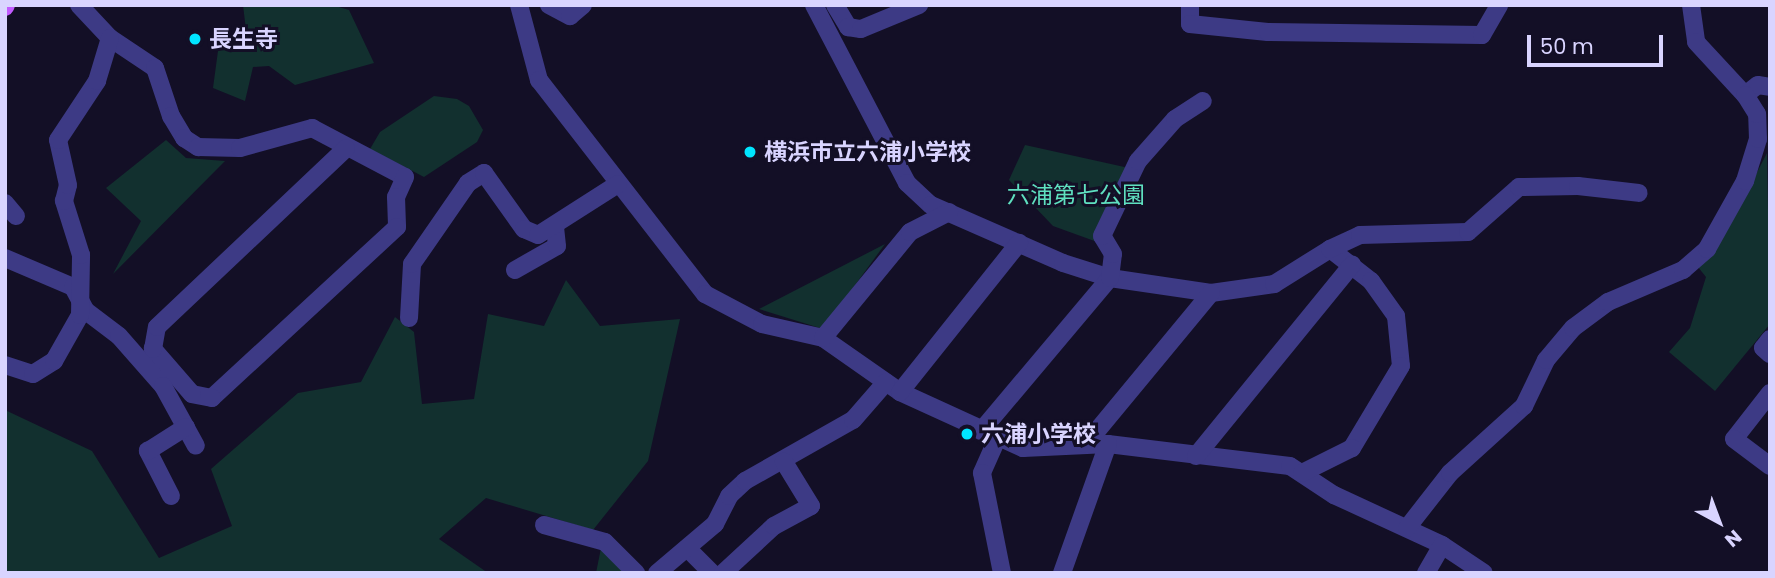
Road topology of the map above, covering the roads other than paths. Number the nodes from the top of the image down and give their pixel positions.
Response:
1 (79, 5) edge
2 (519, 5) edge
3 (549, 5) edge
4 (583, 5) edge
5 (814, 5) edge
6 (835, 5) edge
7 (919, 5) edge
8 (1190, 5) edge
9 (1499, 5) edge
10 (1690, 5) edge
11 (110, 38) junction
12 (1770, 87) edge
13 (1745, 95) junction
14 (1203, 102) dead end
15 (1764, 140) edge
16 (346, 148) junction
17 (618, 184) junction
18 (1639, 193) dead end
19 (949, 212) junction
20 (555, 228) junction
21 (1019, 243) junction
22 (1330, 249) junction
23 (5, 258) edge
24 (1352, 265) junction
25 (515, 270) dead end
26 (1110, 278) junction
27 (1211, 293) junction
28 (82, 300) junction
29 (409, 318) dead end
30 (823, 338) junction
31 (1770, 340) edge
32 (1770, 354) edge
33 (5, 365) edge
34 (893, 387) junction
35 (1770, 393) edge
36 (186, 427) junction
37 (989, 435) junction
38 (1086, 444) junction
39 (1108, 444) junction
40 (196, 446) dead end
41 (1196, 456) junction
42 (783, 461) junction
43 (1770, 466) edge
44 (1301, 473) junction
45 (171, 496) dead end
46 (544, 525) dead end
47 (1407, 528) junction
48 (1442, 545) junction
49 (687, 548) junction
50 (636, 573) edge
51 (657, 573) edge
52 (712, 573) edge
53 (723, 573) edge
54 (1002, 573) edge
55 (1062, 573) edge
56 (1426, 573) edge
57 (1484, 573) edge

1 - 11 street
2 - 17 street
3 - 4 street
5 - 19 street
6 - 7 street
8 - 9 street
10 - 13 street
11 - 16 street
11 - 28 street
12 - 13 street
13 - 15 street
14 - 26 street
15 - 47 street
16 - 16 street
17 - 20 street
17 - 30 street
18 - 22 street
19 - 21 street
19 - 30 street
20 - 25 street
20 - 29 street
21 - 26 street
21 - 34 street
22 - 24 street
22 - 27 street
23 - 28 street
24 - 41 street
24 - 44 street
26 - 27 street
26 - 37 street
27 - 38 street
28 - 33 street
28 - 36 street
30 - 34 street
31 - 32 street
34 - 37 street
34 - 42 street
35 - 43 street
36 - 40 street
36 - 45 street
37 - 38 street
37 - 54 street
38 - 39 street
39 - 41 street
39 - 55 street
41 - 44 street
42 - 49 street
42 - 53 street
44 - 47 street
46 - 50 street
47 - 48 street
48 - 56 street
48 - 57 street
49 - 51 street
49 - 52 street

